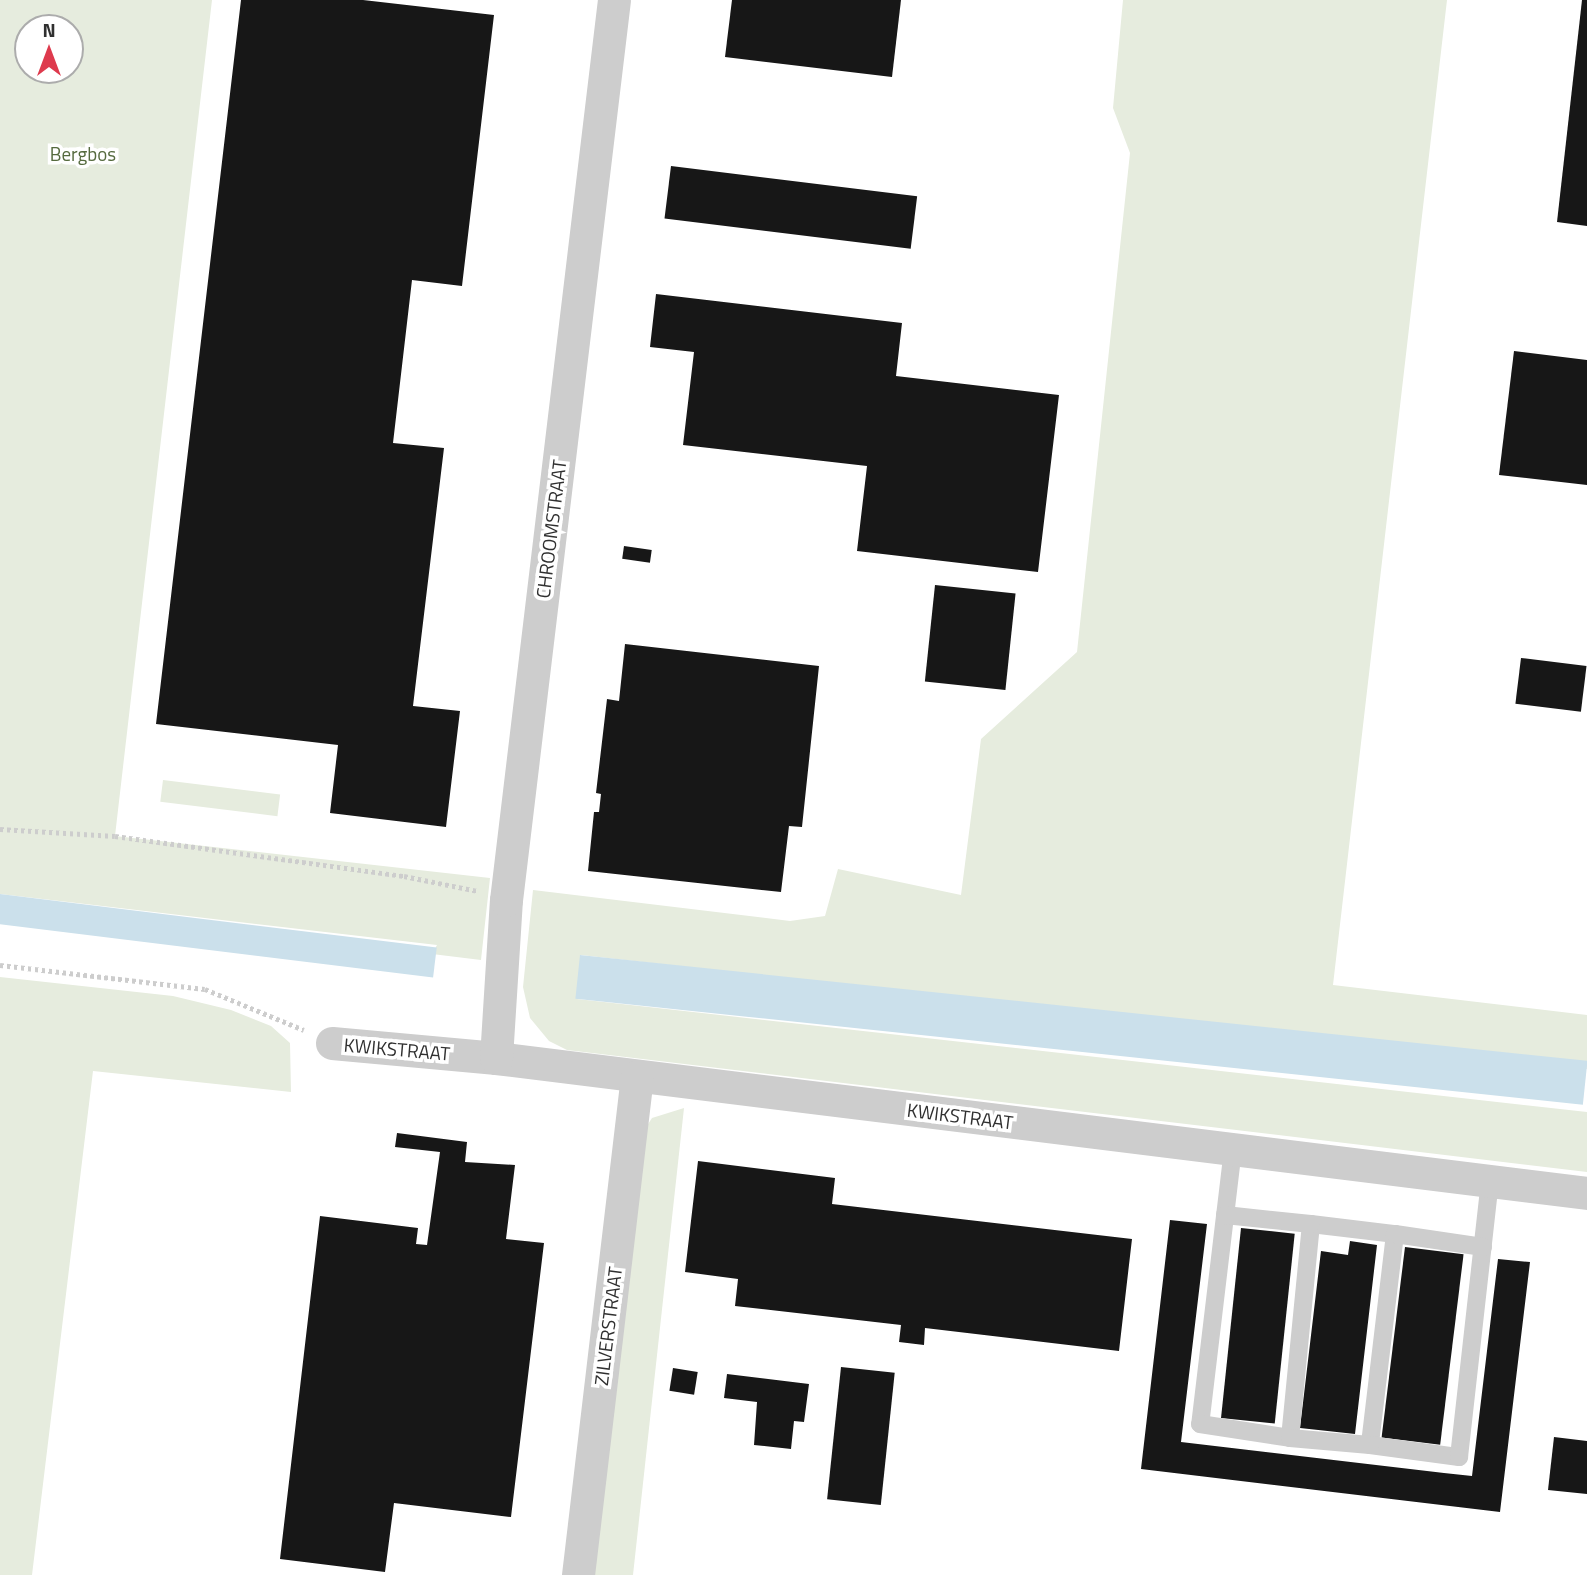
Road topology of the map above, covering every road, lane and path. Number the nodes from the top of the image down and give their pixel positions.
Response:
1 (614, 0) edge
2 (0, 829) edge
3 (506, 900) junction
4 (0, 965) edge
5 (332, 1043) joint
6 (496, 1058) junction
7 (637, 1076) junction
8 (1233, 1149) junction
9 (1490, 1181) junction
10 (1587, 1193) edge
11 (1225, 1215) junction
12 (1311, 1224) junction
13 (1395, 1234) junction
14 (1483, 1247) junction
15 (1290, 1438) junction
16 (1370, 1445) junction
17 (579, 1575) edge

1 - 3 street, CHROOMSTRAAT
2 - 3 path
3 - 6 street, CHROOMSTRAAT
4 - 5 path
5 - 6 street, KWIKSTRAAT
6 - 7 street, KWIKSTRAAT
7 - 8 street, KWIKSTRAAT
7 - 17 street, ZILVERSTRAAT
8 - 9 street, KWIKSTRAAT
8 - 11 lane
9 - 10 street, KWIKSTRAAT
9 - 14 lane
11 - 12 lane
11 - 15 lane
12 - 13 lane
12 - 15 lane
13 - 14 lane
13 - 16 lane
14 - 16 lane
15 - 16 lane

